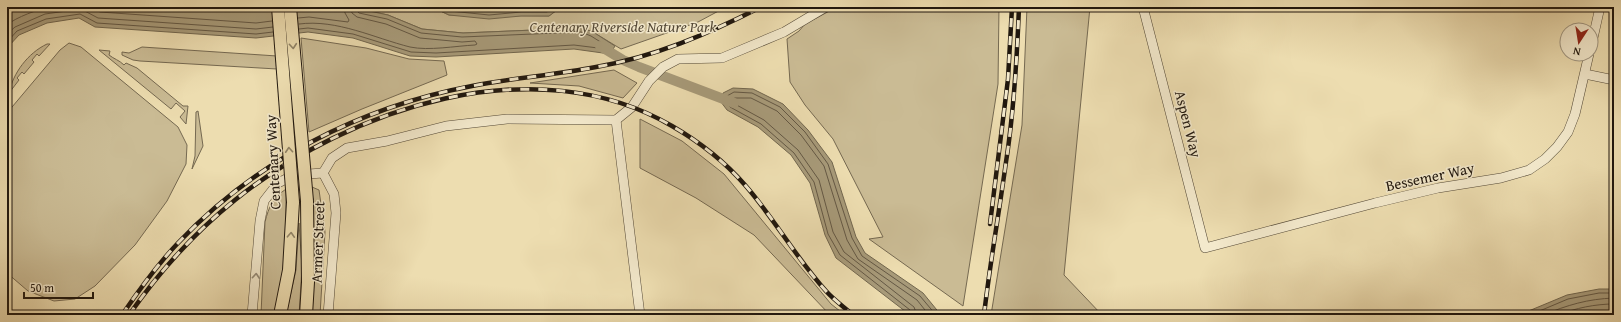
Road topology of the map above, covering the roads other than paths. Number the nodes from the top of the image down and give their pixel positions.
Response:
1 (278, 7) edge
2 (290, 7) edge
3 (826, 7) edge
4 (1144, 7) edge
5 (1600, 7) edge
6 (1597, 22) edge
7 (1587, 62) edge
8 (1585, 74) junction
9 (1614, 80) edge
10 (616, 120) junction
11 (323, 174) junction
12 (1205, 248) joint
13 (252, 315) edge
14 (280, 315) edge
15 (306, 315) edge
16 (328, 315) edge
17 (640, 315) edge

14 -> 1 main road, Centenary Way, bridge
2 -> 15 main road, Centenary Way, bridge
3 - 10 street
4 - 12 street, Aspen Way
5 - 6 street
7 - 8 street, Bessemer Way
8 - 9 street
8 - 12 street, Bessemer Way
10 - 11 street
10 - 17 street
13 -> 11 street
11 - 16 street, Armer Street

